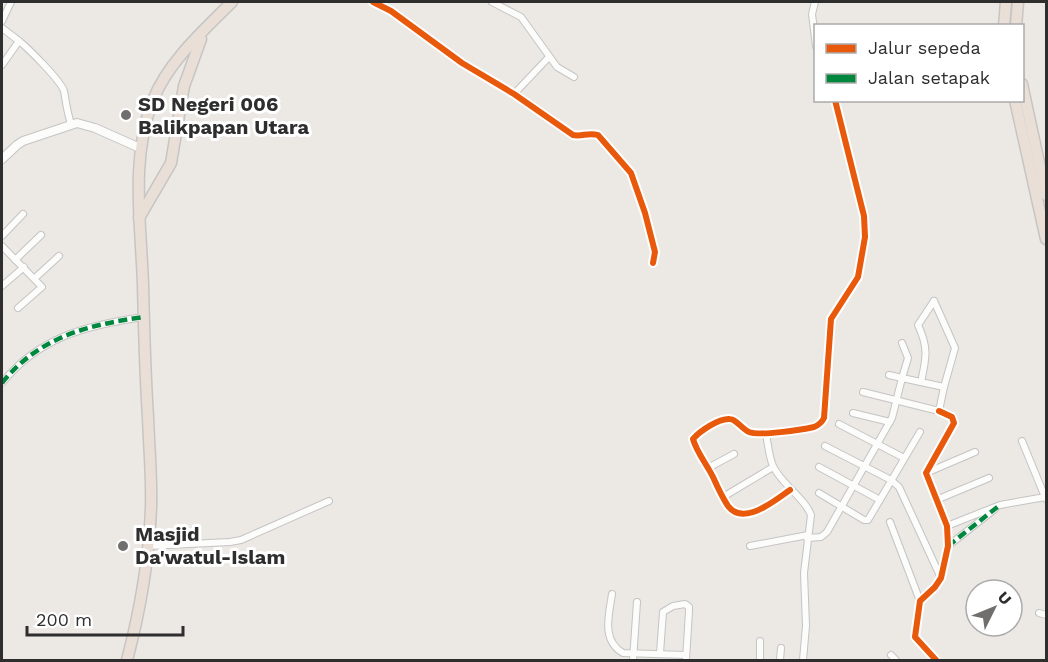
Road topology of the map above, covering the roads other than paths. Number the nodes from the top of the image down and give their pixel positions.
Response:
1 (232, 2) edge
2 (374, 2) edge
3 (492, 2) edge
4 (815, 2) edge
5 (1006, 2) edge
6 (1018, 2) edge
7 (8, 3) edge
8 (2, 21) edge
9 (1004, 24) edge
10 (1016, 24) edge
11 (2, 28) edge
12 (204, 30) junction
13 (814, 30) edge
14 (19, 41) junction
15 (549, 57) junction
16 (2, 65) edge
17 (574, 77) dead end
18 (1024, 89) edge
19 (514, 94) junction
20 (836, 102) edge
21 (1015, 102) edge
22 (71, 124) junction
23 (140, 148) junction
24 (2, 158) edge
25 (1047, 195) edge
26 (23, 214) dead end
27 (139, 218) junction
28 (41, 235) dead end
29 (2, 236) edge
30 (1047, 239) edge
31 (2, 248) edge
32 (59, 256) dead end
33 (15, 260) junction
34 (652, 263) dead end
35 (24, 267) junction
36 (35, 279) junction
37 (2, 286) edge
38 (18, 308) dead end
39 (144, 317) junction
40 (902, 343) dead end
41 (889, 375) dead end
42 (902, 378) junction
43 (921, 382) junction
44 (2, 383) edge
45 (944, 387) junction
46 (863, 392) dead end
47 (896, 401) junction
48 (939, 411) junction
49 (853, 413) dead end
50 (890, 422) junction
51 (839, 424) dead end
52 (920, 432) dead end
53 (766, 434) junction
54 (1022, 441) dead end
55 (876, 444) junction
56 (825, 446) dead end
57 (975, 452) dead end
58 (734, 454) dead end
59 (904, 458) junction
60 (864, 466) junction
61 (773, 467) junction
62 (819, 467) dead end
63 (708, 468) junction
64 (926, 473) junction
65 (989, 478) dead end
66 (891, 480) junction
67 (852, 487) junction
68 (790, 490) junction
69 (819, 493) dead end
70 (723, 497) junction
71 (1046, 498) edge
72 (880, 500) junction
73 (936, 500) junction
74 (329, 501) dead end
75 (1000, 505) junction
76 (841, 507) junction
77 (890, 522) dead end
78 (947, 526) junction
79 (807, 536) junction
80 (148, 546) junction
81 (750, 546) dead end
82 (948, 546) junction
83 (941, 578) junction
84 (612, 594) dead end
85 (920, 601) junction
86 (637, 602) dead end
87 (760, 641) dead end
88 (782, 648) dead end
89 (660, 653) junction
90 (634, 657) edge
91 (686, 658) edge
92 (127, 660) edge
93 (760, 660) edge
94 (780, 660) edge
95 (803, 660) edge
96 (936, 660) edge

1 - 12 highway
2 - 19 street
3 - 15 street
4 - 13 street
5 - 9 highway
6 - 10 highway
7 - 8 street
11 - 14 street
12 - 23 highway
12 - 27 highway
14 - 16 street
14 - 22 street
15 - 17 street
15 - 19 street
18 - 25 highway
19 - 34 street
20 - 53 street
21 - 30 highway
22 - 23 street
22 - 24 street
23 - 27 highway
26 - 29 street
27 - 39 highway
28 - 33 street
31 - 33 street
32 - 36 street
33 - 35 street
35 - 36 street
35 - 37 street
36 - 38 street
39 - 44 street
39 - 80 highway
40 - 42 street
41 - 42 street
42 - 43 street
42 - 47 street
43 - 45 street
43 - 45 street
45 - 48 street
46 - 47 street
47 - 48 street
47 - 50 street
48 - 64 street
49 - 50 street
50 - 55 street
51 - 55 street
52 - 59 street
53 - 61 street
53 - 63 street
54 - 71 street
55 - 59 street
55 - 60 street
56 - 60 street
57 - 64 street
58 - 63 street
59 - 66 street
60 - 66 street
60 - 67 street
61 - 68 street
61 - 70 street
62 - 67 street
63 - 70 street
64 - 73 street
65 - 73 street
66 - 72 street
66 - 83 street
67 - 72 street
67 - 76 street
68 - 70 street
68 - 79 street
69 - 76 street
71 - 75 street
72 - 76 street
73 - 78 street
74 - 80 street
75 - 78 street
75 - 82 street
76 - 79 street
77 - 85 street
78 - 82 street
79 - 81 street
79 - 95 street
80 - 92 highway
82 - 83 street
83 - 85 street
84 - 90 street
85 - 96 street
86 - 90 street
87 - 93 street
88 - 94 street
89 - 90 street
89 - 91 street
89 - 91 street

